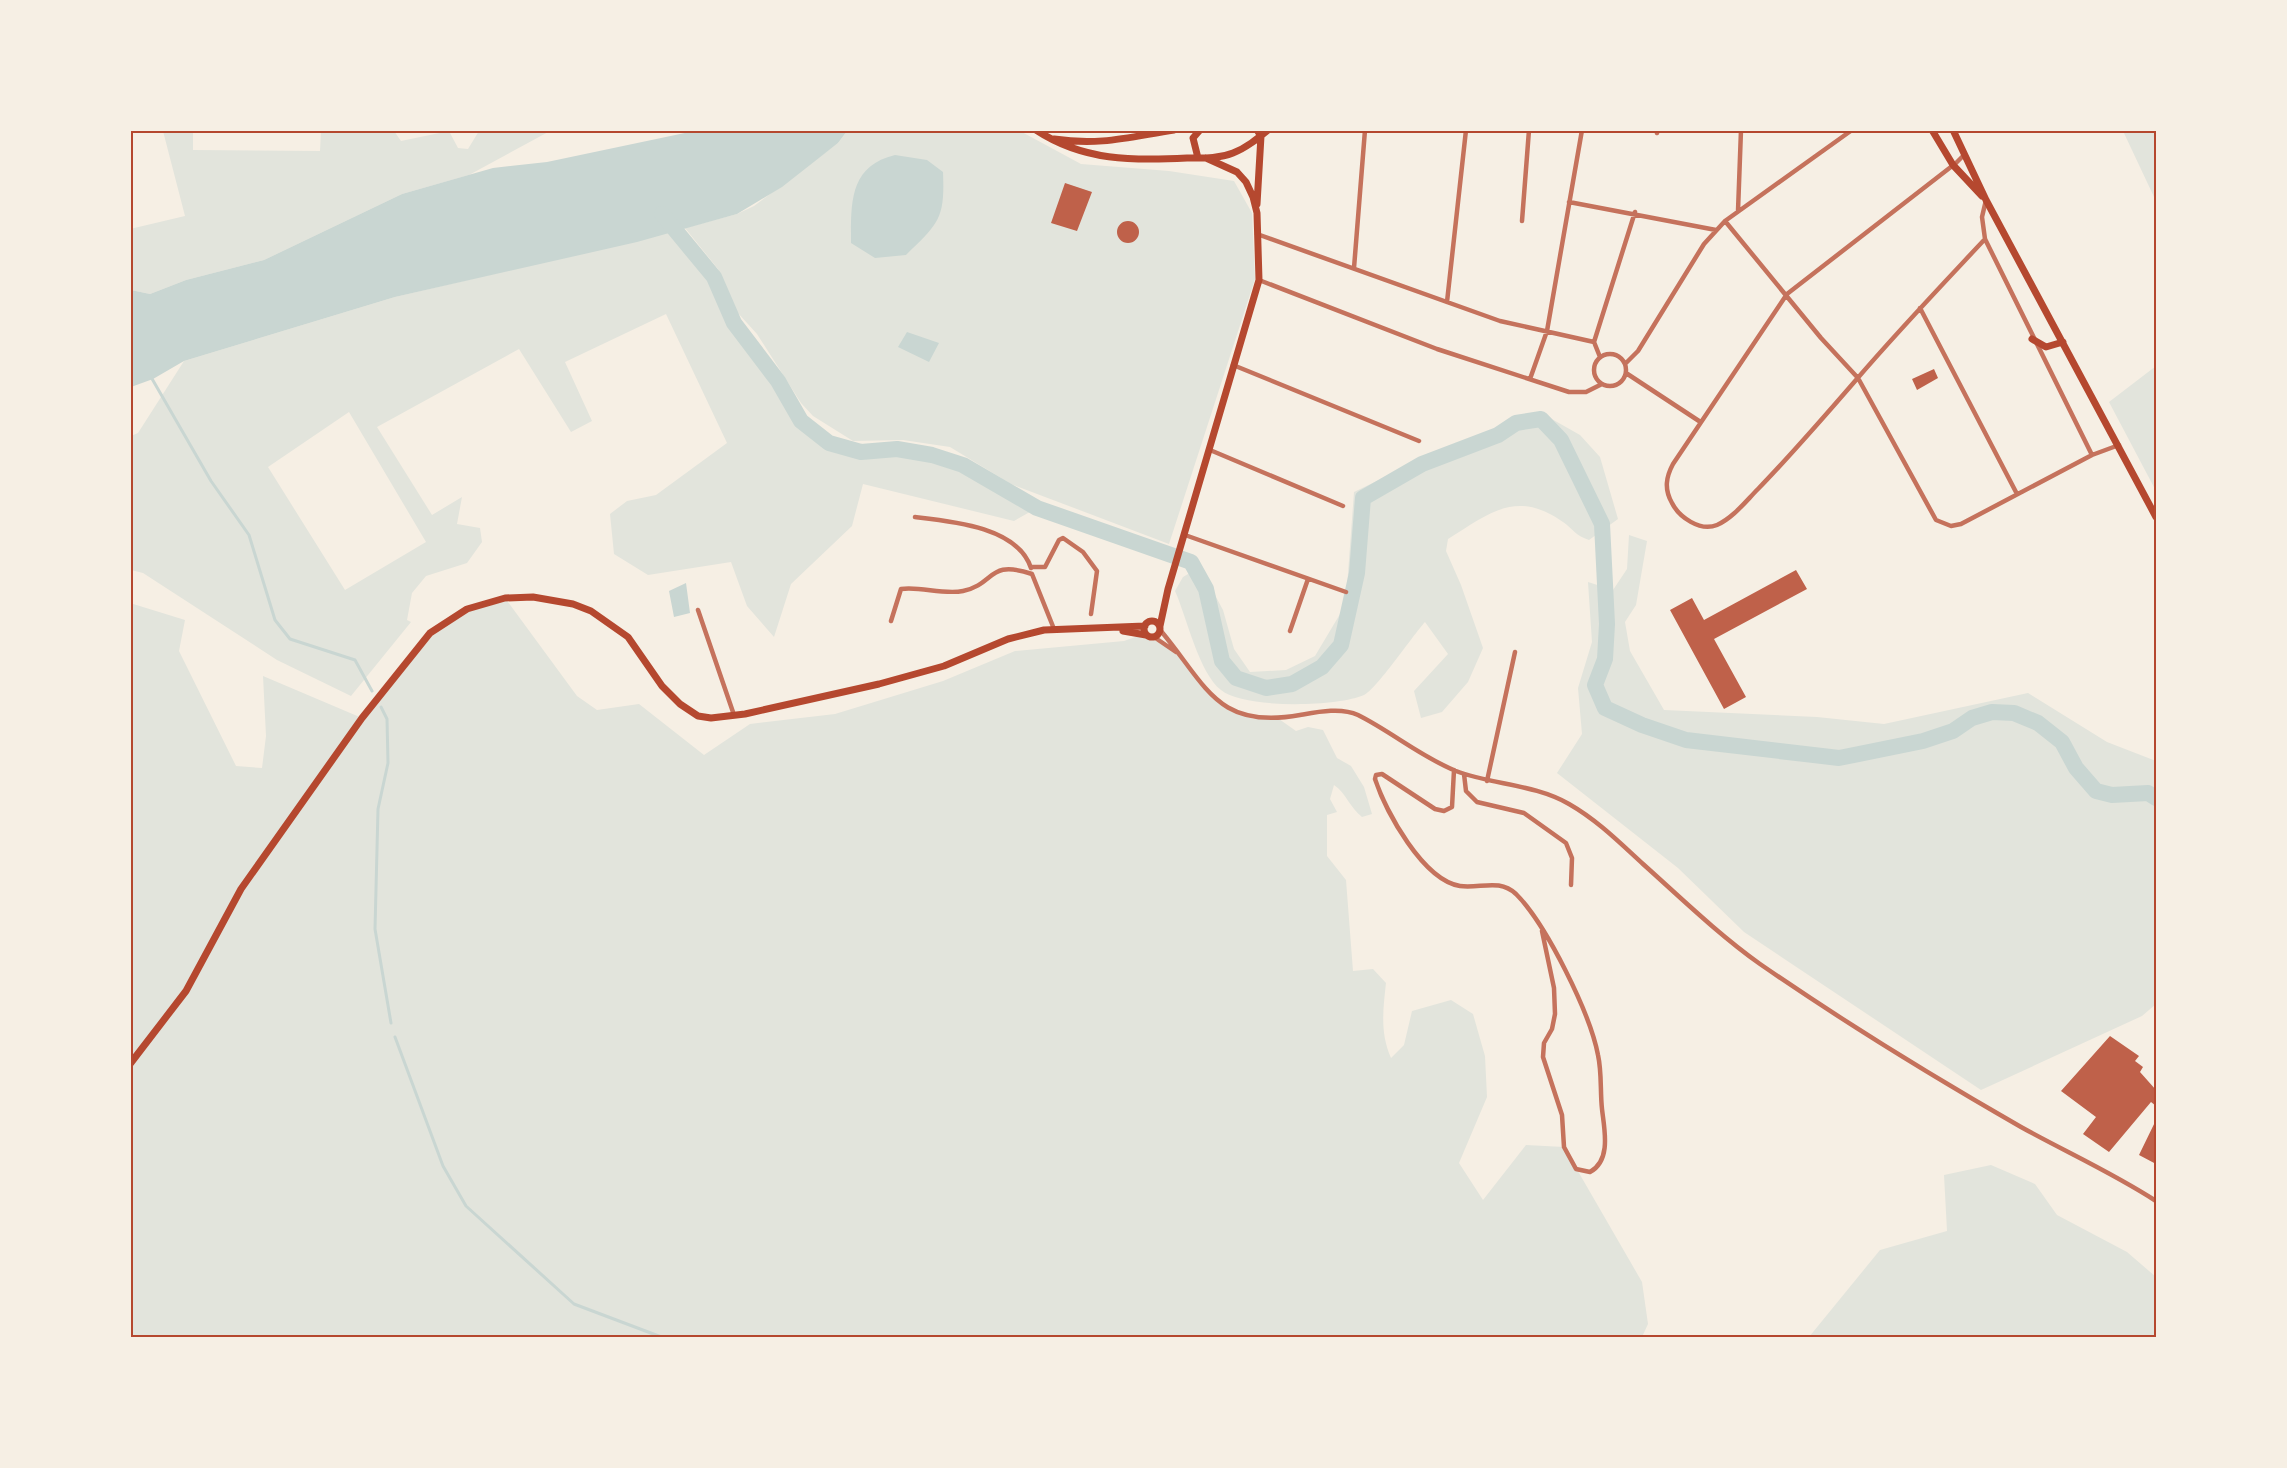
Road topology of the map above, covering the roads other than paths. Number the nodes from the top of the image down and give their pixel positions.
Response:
1 (1036, 130) edge
2 (1058, 130) edge
3 (1174, 130) edge
4 (1200, 130) edge
5 (1268, 130) edge
6 (1365, 130) edge
7 (1466, 130) edge
8 (1528, 130) edge
9 (1582, 130) edge
10 (1741, 130) edge
11 (1852, 130) edge
12 (1932, 130) edge
13 (1953, 130) edge
14 (1259, 133) edge
15 (1052, 140) junction
16 (1964, 152) junction
17 (1202, 158) junction
18 (1953, 165) junction
19 (1986, 200) junction
20 (1569, 202) junction
21 (1738, 211) junction
22 (1635, 212) junction
23 (1257, 213) junction
24 (1522, 221) dead end
25 (1725, 221) junction
26 (1716, 230) junction
27 (1257, 234) junction
28 (1985, 239) junction
29 (1354, 268) junction
30 (1259, 279) junction
31 (1787, 294) junction
32 (1447, 302) junction
33 (1920, 308) junction
34 (1546, 331) junction
35 (2032, 339) junction
36 (1594, 342) junction
37 (2063, 342) junction
38 (1600, 357) junction
39 (1625, 364) junction
40 (1233, 365) junction
41 (1626, 373) junction
42 (1858, 378) junction
43 (1530, 379) junction
44 (1602, 384) junction
45 (1699, 421) junction
46 (1419, 441) dead end
47 (2119, 445) junction
48 (1210, 450) junction
49 (2092, 456) junction
50 (2017, 494) junction
51 (1343, 506) dead end
52 (915, 517) dead end
53 (2157, 517) edge
54 (1185, 535) junction
55 (1031, 567) junction
56 (1032, 574) junction
57 (1308, 579) junction
58 (1346, 592) dead end
59 (1164, 604) junction
60 (698, 610) dead end
61 (1091, 614) dead end
62 (891, 621) dead end
63 (1151, 621) junction
64 (1145, 626) junction
65 (1112, 628) junction
66 (1160, 628) junction
67 (1054, 629) junction
68 (1290, 631) dead end
69 (1150, 636) junction
70 (1515, 652) dead end
71 (1182, 656) junction
72 (734, 715) junction
73 (1454, 770) junction
74 (1464, 774) junction
75 (1487, 781) junction
76 (1572, 885) dead end
77 (1542, 931) junction
78 (130, 1064) edge
79 (2157, 1201) edge

1 - 15 main road
2 - 15 street
3 - 15 main road
4 - 17 main road
5 - 14 main road
6 - 29 street
7 - 32 street
8 - 24 street
9 - 20 street
10 - 21 street
11 - 21 street
12 - 18 main road
13 - 16 main road
14 - 17 main road
14 - 23 main road
15 - 17 main road
16 - 18 street
16 - 19 main road
17 - 23 main road
18 - 19 main road
18 - 31 street
19 - 28 street
19 - 37 main road
20 - 22 street
20 - 34 street
21 - 25 street
22 - 26 street
22 - 36 street
23 - 27 main road
25 - 26 street
25 - 31 street
26 - 39 street
27 - 29 street
27 - 30 main road
28 - 33 street
28 - 35 street
29 - 32 street
30 - 40 main road
30 - 43 street
31 - 42 street
31 - 45 street
32 - 34 street
33 - 42 street
33 - 50 street
34 - 36 street
34 - 43 street
35 - 37 main road
35 - 49 street
36 - 38 street
37 - 47 main road
38 - 39 street
38 - 44 street
39 - 41 street
40 - 46 street
40 - 48 main road
41 - 44 street
41 - 45 street
42 - 45 street
42 - 50 street
43 - 44 street
47 - 49 street
47 - 53 main road
48 - 51 street
48 - 54 main road
49 - 50 street
52 - 55 street
54 - 57 street
54 - 59 main road
55 - 56 street
55 - 61 street
56 - 62 street
56 - 67 street
57 - 58 street
57 - 68 street
59 - 63 main road
59 - 66 main road
60 - 72 street
63 - 64 main road
63 - 66 main road
64 - 65 main road
64 - 69 main road
65 - 67 main road
65 - 69 main road
66 - 69 main road
66 - 71 street
67 - 72 main road
69 - 71 street
70 - 75 street
71 - 73 street
72 - 78 main road
73 - 74 street
73 - 77 street
74 - 75 street
74 - 76 street
75 - 79 street
77 - 77 street

